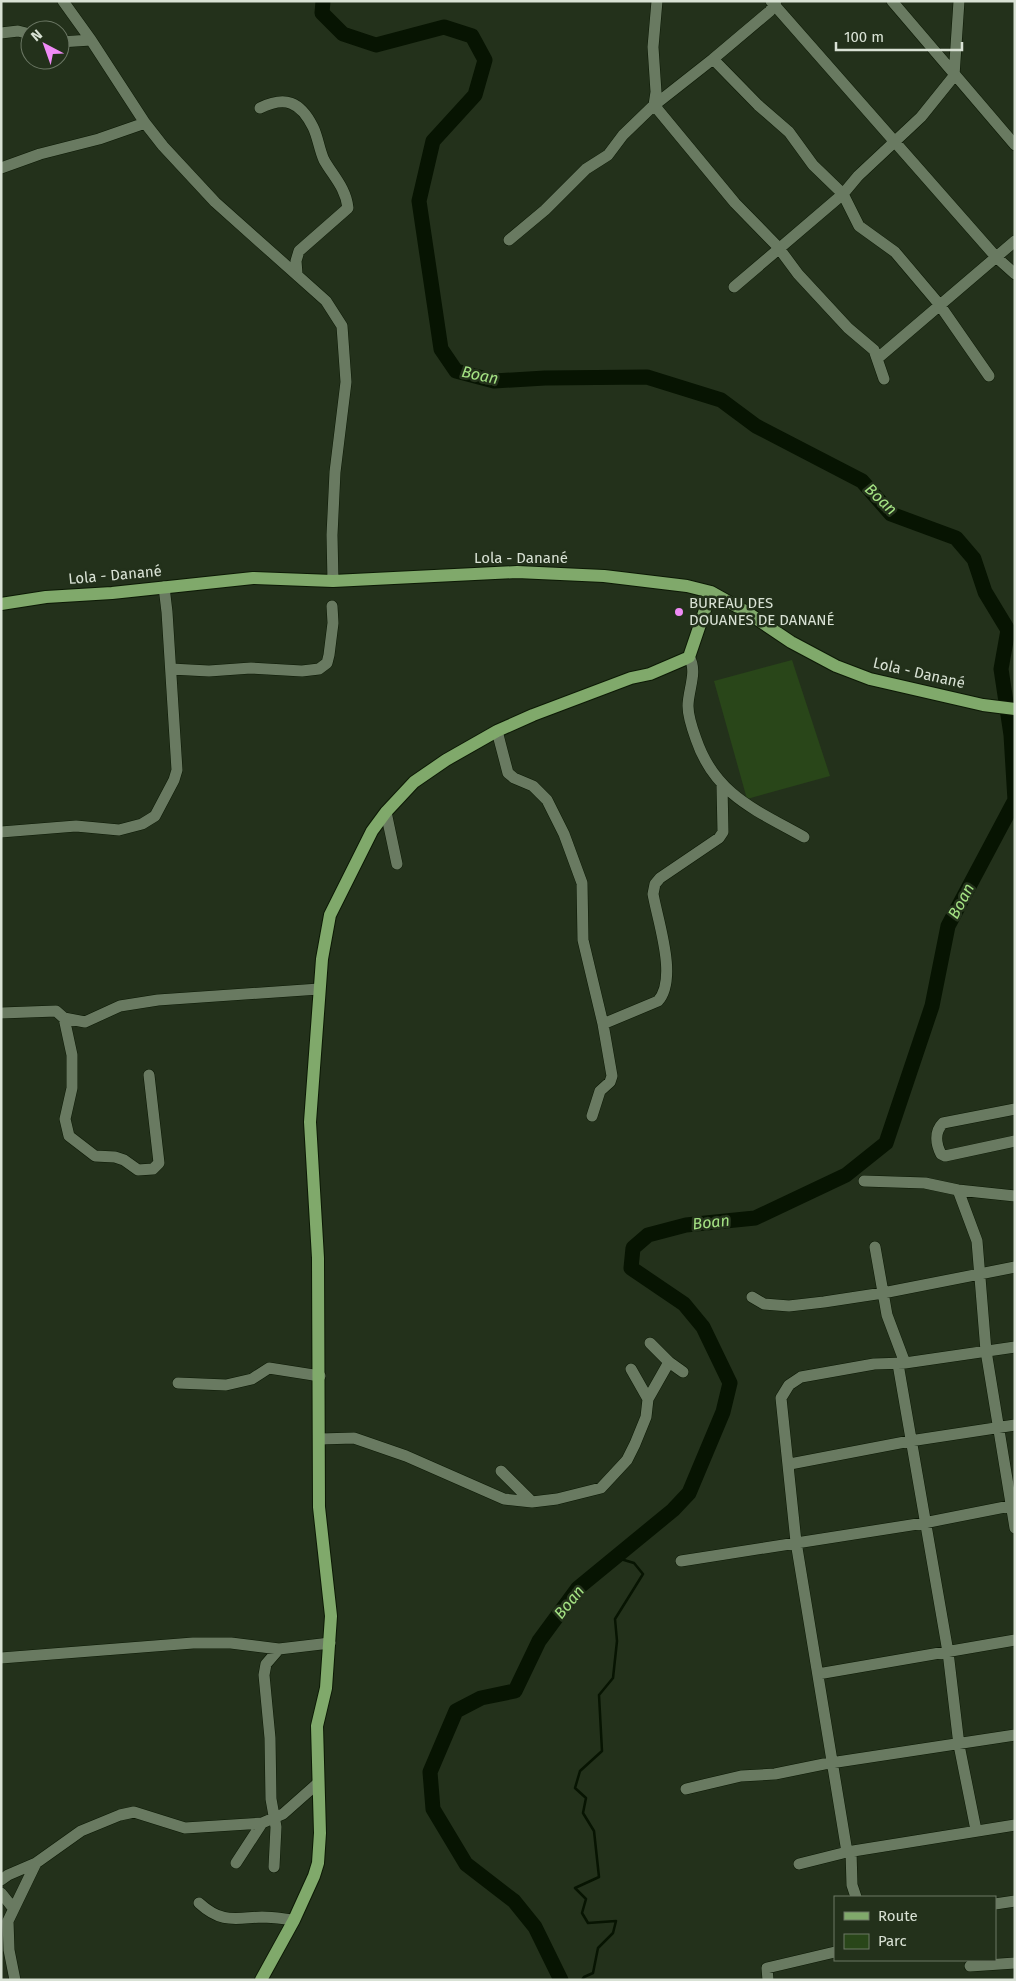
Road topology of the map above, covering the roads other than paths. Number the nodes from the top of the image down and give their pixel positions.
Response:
1 (63, 1) edge
2 (657, 1) edge
3 (892, 1) edge
4 (959, 1) edge
5 (773, 2) edge
6 (20, 32) edge
7 (1, 33) edge
8 (91, 40) junction
9 (70, 41) edge
10 (713, 59) junction
11 (954, 76) junction
12 (654, 105) junction
13 (260, 108) dead end
14 (145, 123) junction
15 (896, 142) junction
16 (1015, 145) edge
17 (1, 168) edge
18 (843, 194) junction
19 (509, 240) dead end
20 (1015, 241) edge
21 (778, 247) junction
22 (996, 257) junction
23 (297, 274) junction
24 (1015, 274) edge
25 (734, 287) dead end
26 (939, 304) junction
27 (878, 358) junction
28 (990, 376) dead end
29 (884, 379) dead end
30 (333, 580) junction
31 (164, 587) junction
32 (711, 592) junction
33 (1, 604) edge
34 (332, 606) dead end
35 (689, 657) junction
36 (171, 669) junction
37 (1015, 708) edge
38 (497, 732) junction
39 (722, 786) junction
40 (386, 812) junction
41 (1, 832) edge
42 (804, 837) dead end
43 (397, 864) dead end
44 (319, 989) junction
45 (1, 1013) edge
46 (64, 1018) junction
47 (603, 1024) junction
48 (149, 1075) dead end
49 (1015, 1109) edge
50 (592, 1116) dead end
51 (1015, 1141) edge
52 (864, 1181) dead end
53 (958, 1190) junction
54 (1015, 1196) edge
55 (875, 1247) dead end
56 (1015, 1267) edge
57 (979, 1274) junction
58 (884, 1293) junction
59 (752, 1297) dead end
60 (650, 1343) dead end
61 (1015, 1347) edge
62 (986, 1351) junction
63 (669, 1362) junction
64 (901, 1364) junction
65 (631, 1369) dead end
66 (684, 1372) dead end
67 (320, 1376) junction
68 (178, 1383) dead end
69 (648, 1398) junction
70 (1015, 1425) edge
71 (998, 1428) junction
72 (320, 1439) junction
73 (910, 1441) junction
74 (790, 1464) junction
75 (501, 1471) dead end
76 (532, 1502) junction
77 (1013, 1505) edge
78 (924, 1523) junction
79 (1015, 1528) edge
80 (796, 1542) junction
81 (681, 1561) dead end
82 (1015, 1640) edge
83 (330, 1643) junction
84 (279, 1649) junction
85 (948, 1652) junction
86 (1, 1658) edge
87 (818, 1674) junction
88 (1015, 1735) edge
89 (959, 1745) junction
90 (833, 1763) junction
91 (318, 1783) junction
92 (686, 1789) dead end
93 (275, 1818) junction
94 (262, 1823) junction
95 (1015, 1824) edge
96 (976, 1830) junction
97 (849, 1852) junction
98 (36, 1863) junction
99 (236, 1863) dead end
100 (798, 1864) dead end
101 (274, 1866) dead end
102 (1, 1880) edge
103 (1, 1893) edge
104 (856, 1896) edge
105 (1015, 1901) edge
106 (199, 1903) dead end
107 (996, 1904) edge
108 (13, 1908) junction
109 (294, 1920) junction
110 (834, 1952) edge
111 (1015, 1963) edge
112 (970, 1966) dead end
113 (15, 1980) edge
114 (261, 1980) edge
115 (768, 1980) edge

1 - 8 street
2 - 12 street
3 - 11 street
4 - 11 street
5 - 10 street
5 - 15 street
6 - 7 street
8 - 9 street
8 - 14 street
10 - 12 street
10 - 18 street
11 - 15 street
11 - 16 street
12 - 19 street
12 - 21 street
13 - 23 street
14 - 17 street
14 - 23 street
15 - 18 street
15 - 22 street
18 - 21 street
18 - 26 street
20 - 22 street
21 - 25 street
21 - 27 street
22 - 24 street
22 - 26 street
23 - 30 street
26 - 27 street
26 - 28 street
27 - 29 street
30 - 31 main road, Lola - Danané
30 - 32 main road, Lola - Danané
31 - 33 main road, Lola - Danané
31 - 36 street
32 - 35 main road
32 - 37 main road, Lola - Danané
34 - 36 street
35 - 38 main road
35 - 39 street
36 - 41 street
38 - 40 main road
38 - 47 street
39 - 42 street
39 - 47 street
40 - 43 street
40 - 44 main road
44 - 46 street
44 - 67 main road
45 - 46 street
46 - 48 street
47 - 50 street
49 - 51 street
52 - 53 street
53 - 54 street
53 - 57 street
55 - 58 street
56 - 57 street
57 - 58 street
57 - 62 street
58 - 59 street
58 - 64 street
60 - 63 street
61 - 62 street
62 - 64 street
62 - 71 street
63 - 66 street
63 - 69 street
64 - 73 street
64 - 74 street
65 - 69 street
67 - 68 street
67 - 72 main road
69 - 76 street
70 - 71 street
71 - 73 street
71 - 77 street
72 - 76 street
72 - 83 main road
73 - 74 street
73 - 78 street
74 - 80 street
75 - 76 street
77 - 78 street
77 - 79 street
78 - 80 street
78 - 85 street
80 - 81 street
80 - 87 street
82 - 85 street
83 - 84 street
83 - 91 main road
84 - 86 street
84 - 93 street
85 - 87 street
85 - 89 street
87 - 90 street
88 - 89 street
89 - 90 street
89 - 96 street
90 - 92 street
90 - 97 street
91 - 93 street
91 - 109 main road
93 - 94 street
93 - 101 street
94 - 98 street
94 - 99 street
95 - 96 street
96 - 97 street
97 - 100 street
97 - 104 street
98 - 102 street
98 - 108 street
103 - 108 street
105 - 107 street
106 - 109 street
108 - 113 street
109 - 114 main road
110 - 115 street
111 - 112 street

